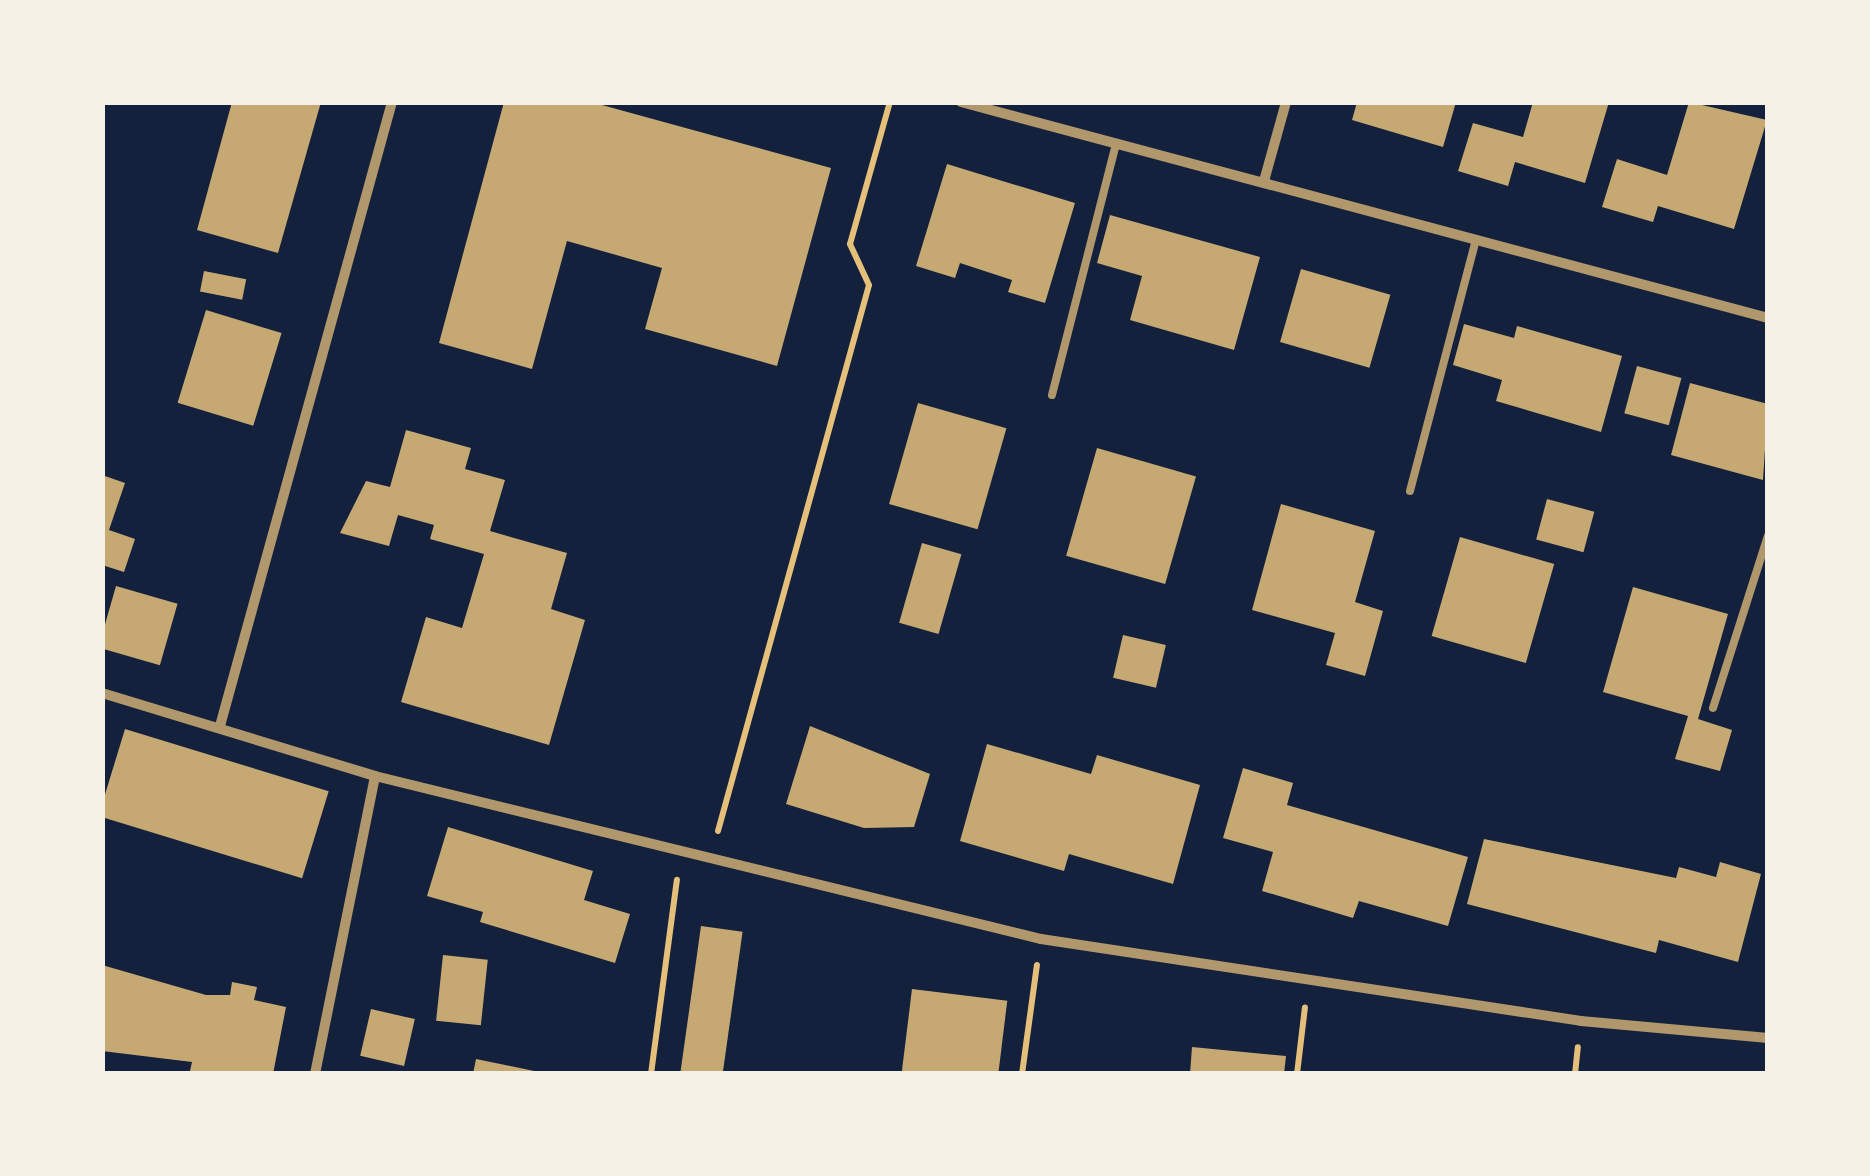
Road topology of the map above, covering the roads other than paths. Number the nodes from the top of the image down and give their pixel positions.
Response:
1 (392, 102) edge
2 (960, 102) edge
3 (1286, 102) edge
4 (1116, 143) junction
5 (1264, 181) junction
6 (1476, 239) junction
7 (1768, 318) edge
8 (1052, 394) dead end
9 (1410, 491) dead end
10 (1768, 536) edge
11 (102, 693) edge
12 (1713, 708) dead end
13 (220, 726) junction
14 (375, 776) junction
15 (1768, 1038) edge
16 (316, 1074) edge

1 - 13 street
2 - 4 street
3 - 5 street
4 - 5 street
4 - 8 lane
5 - 6 street
6 - 7 street
6 - 9 lane
10 - 12 lane
11 - 13 street
13 - 14 street
14 - 15 street
14 - 16 street

